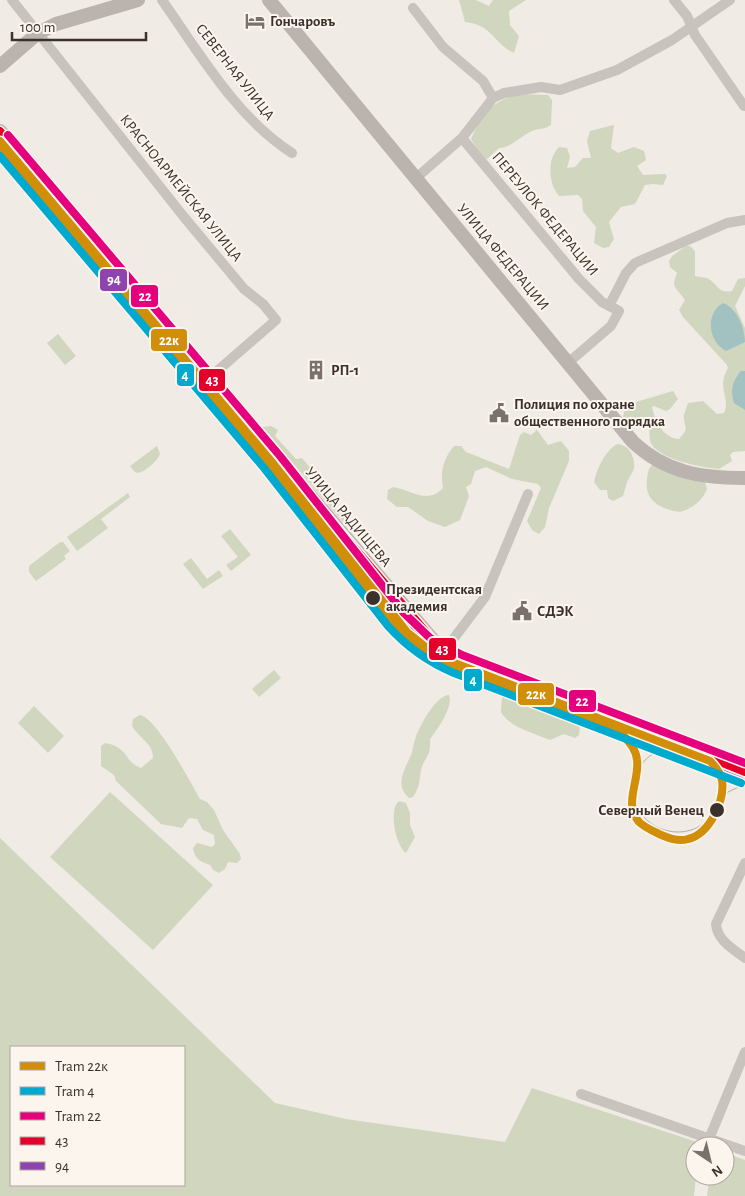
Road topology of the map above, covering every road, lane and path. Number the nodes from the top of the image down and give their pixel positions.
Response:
1 (12, 0) edge
2 (138, 0) edge
3 (162, 0) edge
4 (269, 0) edge
5 (674, 0) edge
6 (730, 0) edge
7 (413, 8) dead end
8 (692, 28) junction
9 (38, 32) junction
10 (0, 66) edge
11 (493, 98) junction
12 (744, 106) edge
13 (0, 131) edge
14 (462, 138) junction
15 (292, 153) dead end
16 (416, 178) junction
17 (745, 220) edge
18 (609, 306) junction
19 (570, 362) junction
20 (209, 378) junction
21 (745, 478) edge
22 (528, 494) dead end
23 (445, 650) junction
24 (745, 772) edge
25 (745, 863) edge
26 (745, 958) edge
27 (745, 1052) edge
28 (581, 1094) dead end
29 (703, 1136) edge
30 (710, 1136) edge

1 - 9 street, КРАСНОАРМЕЙСКАЯ УЛИЦА
2 - 9 street
3 - 15 street, СЕВЕРНАЯ УЛИЦА
4 - 16 street, УЛИЦА ФЕДЕРАЦИИ
5 - 8 street
6 - 8 street
7 - 11 street
8 - 11 street
8 - 12 street
9 - 10 street
9 - 20 street, КРАСНОАРМЕЙСКАЯ УЛИЦА
11 - 14 street
13 - 20 street, УЛИЦА РАДИЩЕВА
14 - 16 street
14 - 18 street, ПЕРЕУЛОК ФЕДЕРАЦИИ
16 - 19 street, УЛИЦА ФЕДЕРАЦИИ
17 - 18 street
18 - 19 street
19 - 21 street, УЛИЦА ФЕДЕРАЦИИ
20 - 23 street, УЛИЦА РАДИЩЕВА
22 - 23 street
23 - 24 street, УЛИЦА РАДИЩЕВА
25 - 26 street
27 - 30 street
28 - 29 street

